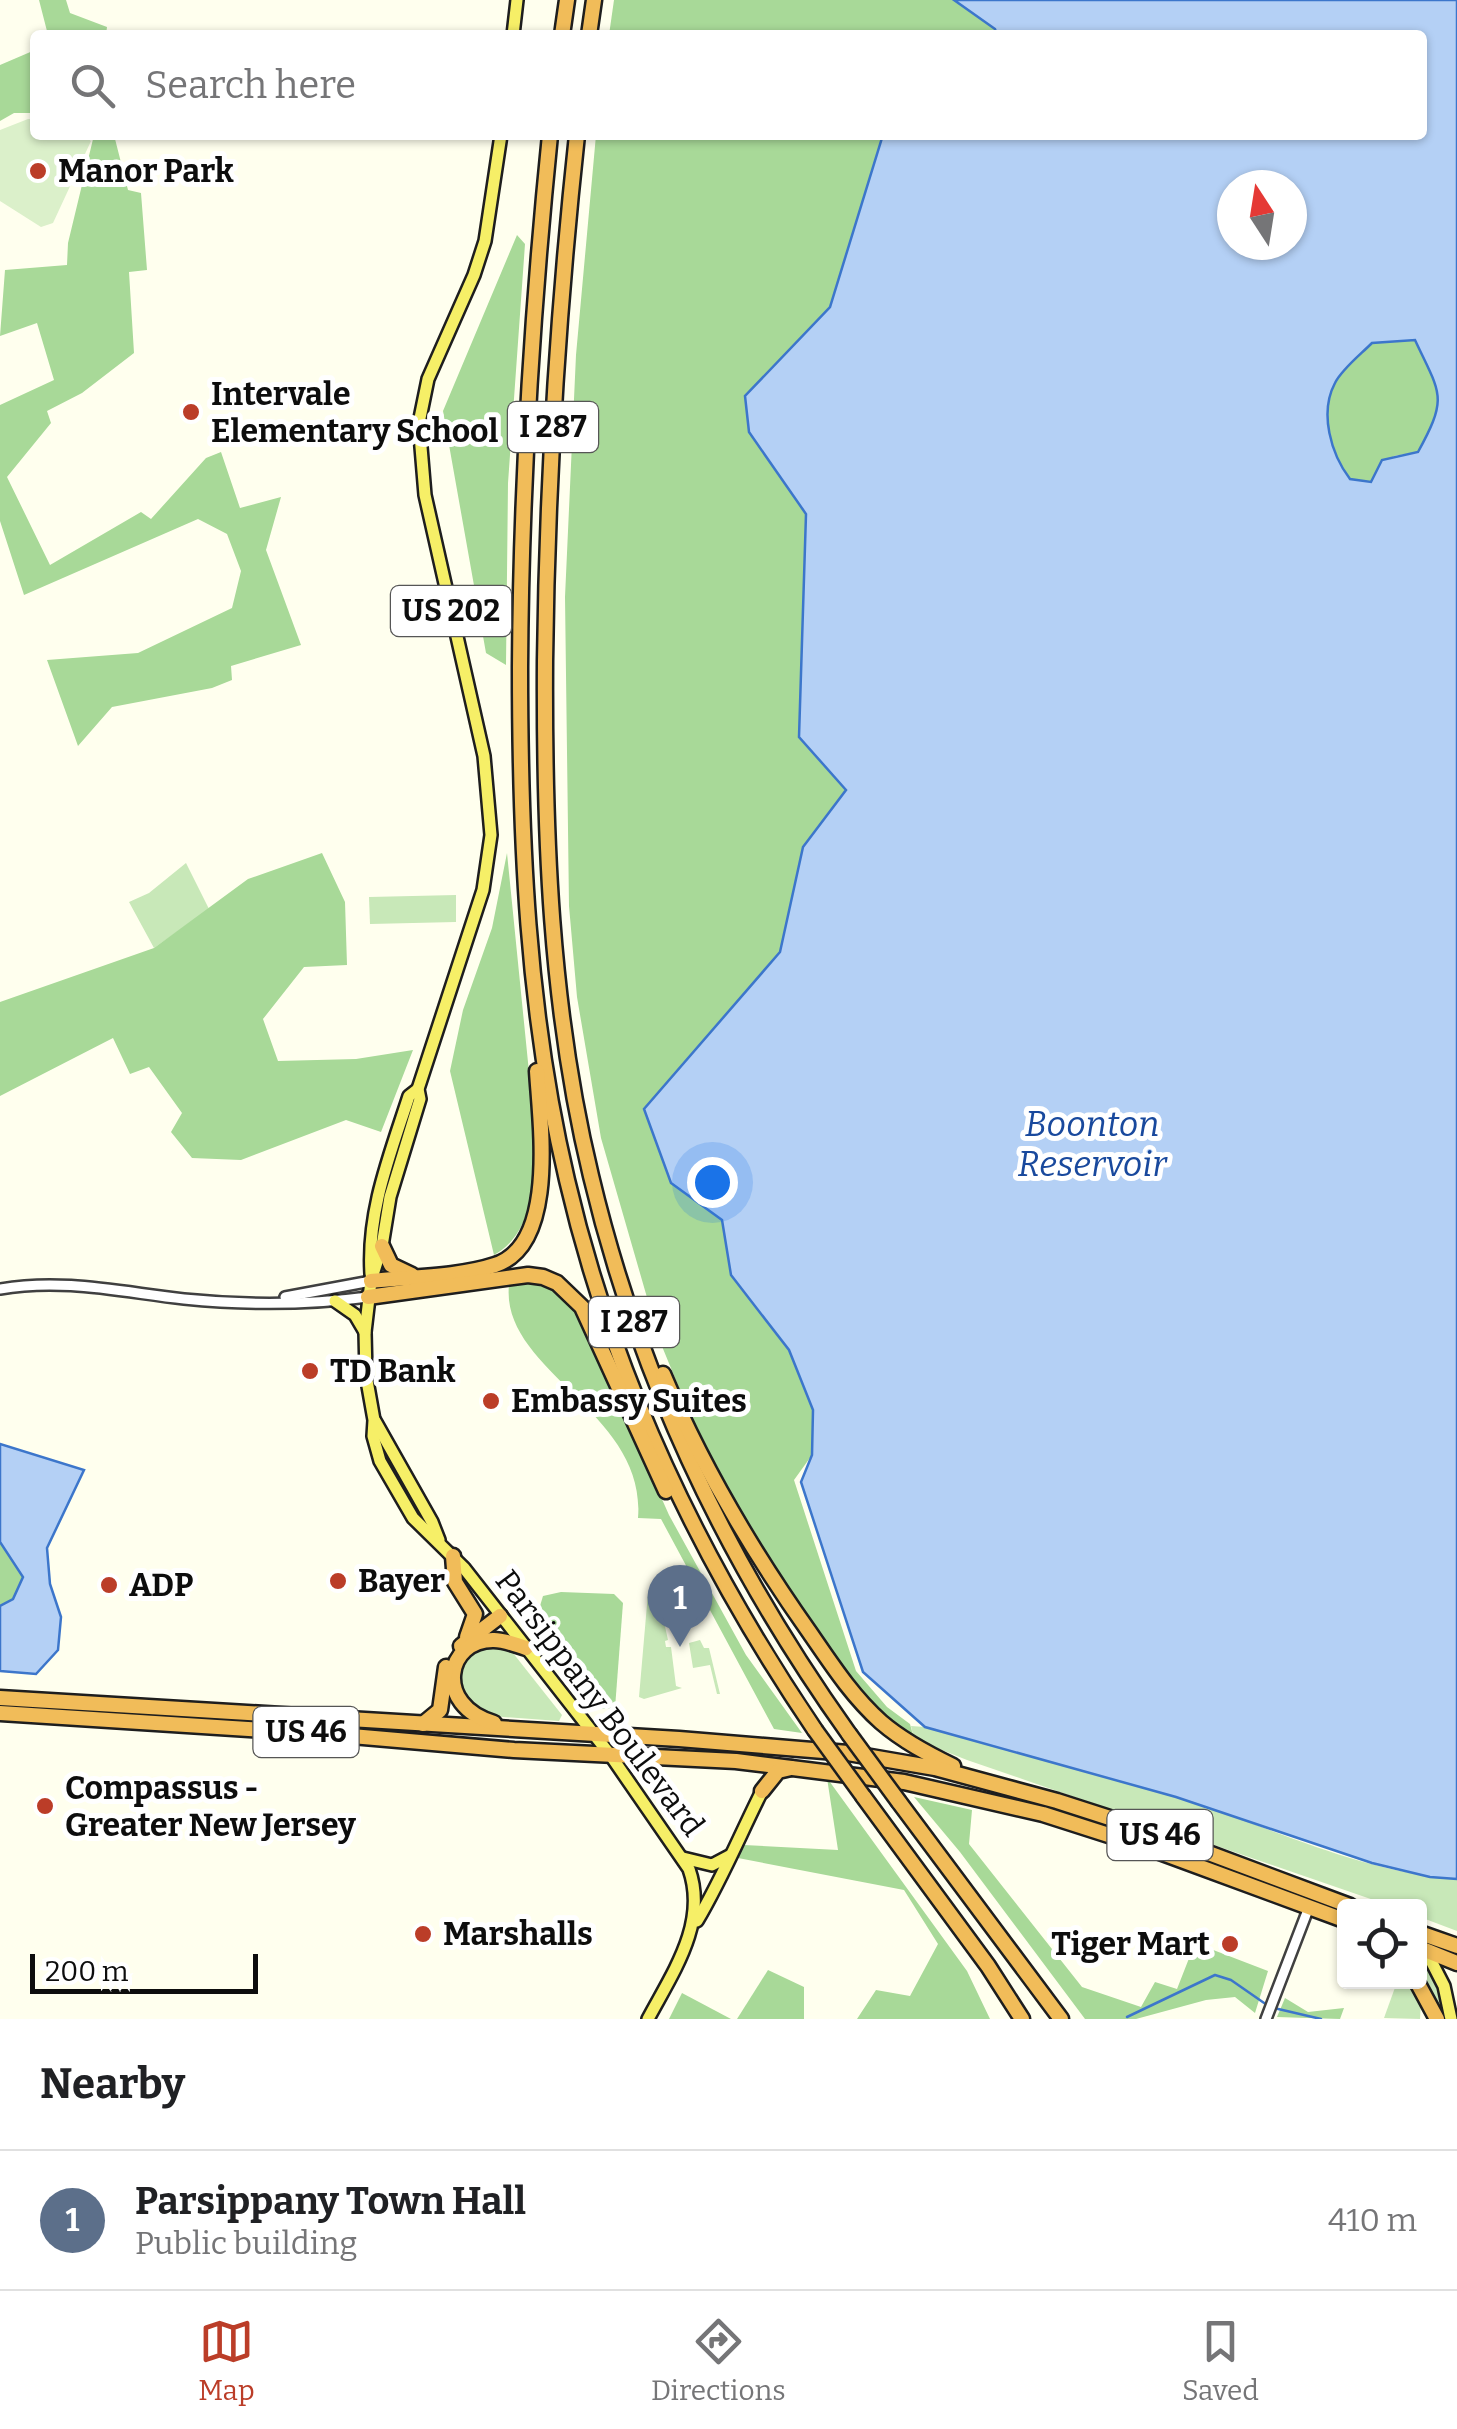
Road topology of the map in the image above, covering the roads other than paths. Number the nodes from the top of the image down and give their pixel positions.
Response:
1 (517, 0) edge
2 (558, 0) edge
3 (566, 0) edge
4 (594, 0) edge
5 (514, 30) edge
6 (554, 30) edge
7 (563, 30) edge
8 (590, 30) edge
9 (501, 140) edge
10 (548, 140) edge
11 (578, 140) edge
12 (532, 976) junction
13 (418, 1088) junction
14 (591, 1177) junction
15 (382, 1246) junction
16 (417, 1276) junction
17 (371, 1281) junction
18 (0, 1289) edge
19 (368, 1297) junction
20 (268, 1301) junction
21 (335, 1301) junction
22 (365, 1332) junction
23 (453, 1556) junction
24 (500, 1616) junction
25 (526, 1648) junction
26 (457, 1649) junction
27 (0, 1698) edge
28 (0, 1712) edge
29 (423, 1724) junction
30 (524, 1730) junction
31 (816, 1730) junction
32 (594, 1734) junction
33 (611, 1756) junction
34 (736, 1760) junction
35 (799, 1767) junction
36 (1015, 1789) junction
37 (762, 1791) junction
38 (729, 1856) junction
39 (683, 1858) junction
40 (1337, 1901) edge
41 (1309, 1907) junction
42 (1337, 1917) edge
43 (692, 1929) junction
44 (1427, 1935) edge
45 (1457, 1946) edge
46 (1427, 1949) edge
47 (1427, 1956) edge
48 (1457, 1963) edge
49 (1421, 1989) edge
50 (1270, 2011) edge
51 (648, 2019) edge
52 (1022, 2019) edge
53 (1062, 2019) edge
54 (1437, 2019) edge
55 (1451, 2019) edge

1 - 5 main road
2 - 6 highway
3 - 7 highway
4 - 8 highway
9 - 13 main road, Parsippany Boulevard / US 202
10 - 12 highway, I 287
11 - 14 highway, I 287
12 - 16 highway
12 - 31 highway, I 287
13 - 15 main road, Parsippany Boulevard / US 202
13 - 17 main road, Parsippany Boulevard / US 202
14 - 36 highway
14 - 53 highway, I 287, bridge
15 - 16 highway
15 - 17 main road, Parsippany Boulevard / US 202
16 - 17 highway
17 - 19 main road, Parsippany Boulevard / US 202
17 - 20 street
18 - 20 street
19 - 21 street
19 - 22 main road, Parsippany Boulevard / US 202
19 - 31 highway
20 - 21 street
21 - 22 main road
22 - 23 main road, Parsippany Boulevard / US 202
23 - 24 main road, Parsippany Boulevard / US 202
23 - 26 highway
24 - 25 main road, Parsippany Boulevard / US 202
24 - 26 highway
25 - 30 highway
25 - 32 main road, Parsippany Boulevard / US 202
26 - 29 highway
27 - 29 highway, US 46
28 - 33 highway, US 46
29 - 30 highway, US 46
30 - 32 highway, US 46
31 - 52 highway, I 287, bridge
32 - 33 main road, Parsippany Boulevard / US 202
32 - 36 highway, US 46
33 - 34 highway, US 46
33 - 39 main road, Parsippany Boulevard / US 202
34 - 35 highway, US 46
34 - 37 highway
35 - 37 highway
35 - 41 highway, US 46
36 - 40 highway, US 46
37 - 38 main road
38 - 39 main road
38 - 43 main road
39 - 43 main road, Parsippany Boulevard / US 202
41 - 42 highway, US 46
41 - 50 street
43 - 51 main road, Parsippany Boulevard / US 202
44 - 45 highway
46 - 48 highway
47 - 55 main road
49 - 54 highway

